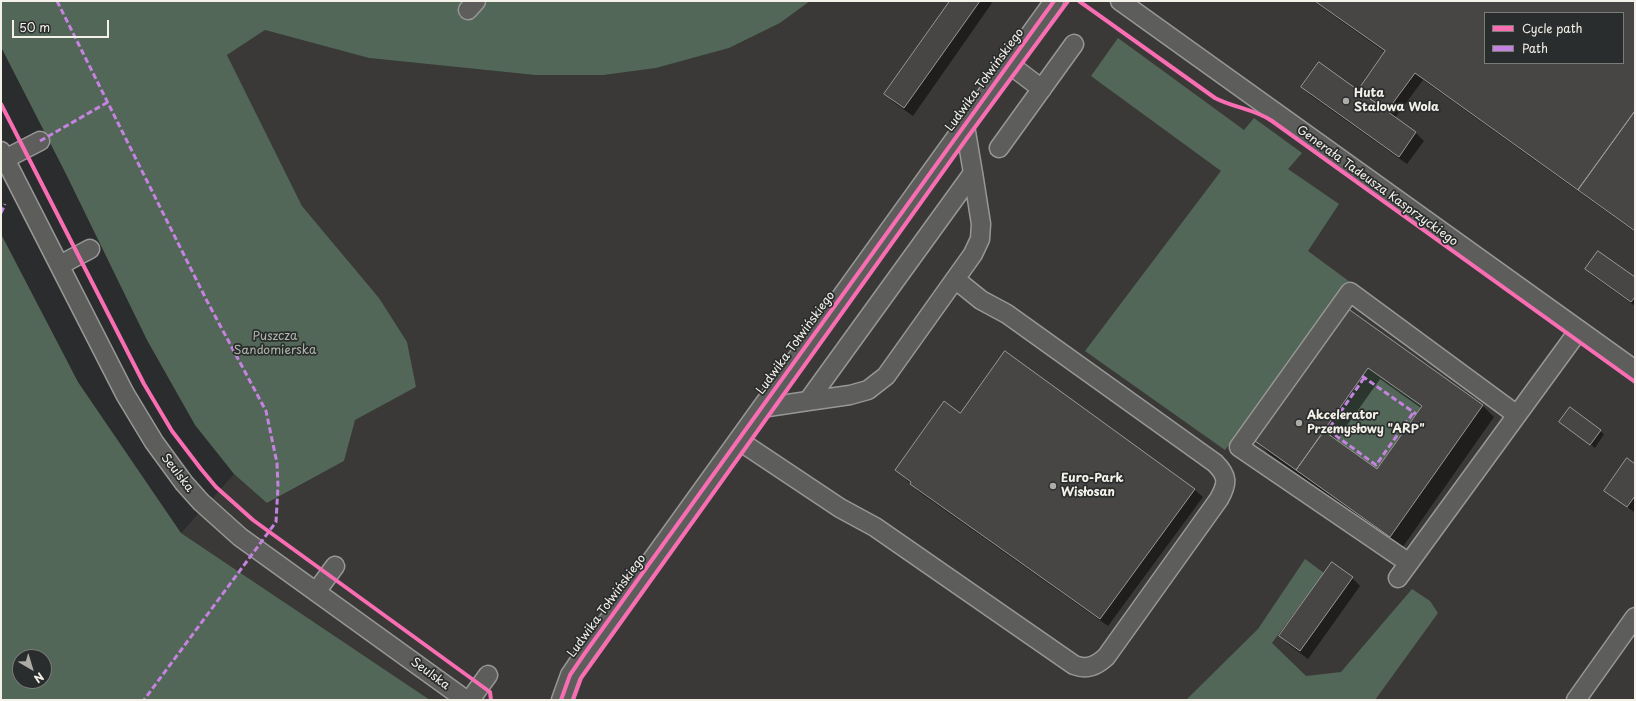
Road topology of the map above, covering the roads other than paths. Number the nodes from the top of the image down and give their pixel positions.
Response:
1 (1054, 1) edge
2 (1120, 1) edge
3 (1074, 44) dead end
4 (1009, 64) junction
5 (1042, 89) junction
6 (965, 126) junction
7 (40, 140) dead end
8 (999, 148) dead end
9 (3, 155) edge
10 (973, 173) junction
11 (90, 249) dead end
12 (60, 265) junction
13 (955, 279) junction
14 (1579, 330) junction
15 (1635, 370) edge
16 (808, 401) junction
17 (761, 408) junction
18 (1517, 415) junction
19 (738, 440) junction
20 (1409, 563) junction
21 (335, 566) dead end
22 (1398, 578) dead end
23 (316, 592) junction
24 (1635, 617) edge
25 (1629, 640) edge
26 (488, 675) dead end
27 (466, 700) edge
28 (470, 700) edge
29 (561, 700) edge
30 (1576, 700) edge

1 - 4 street, Ludwika Tołwińskiego
2 - 14 street, Generała Tadeusza Kasprzyckiego
3 - 5 street
4 - 5 street
4 - 6 street, Ludwika Tołwińskiego
5 - 8 street
6 - 10 street
6 - 17 street, Ludwika Tołwińskiego
7 - 9 street
9 - 12 street, Seulska
10 - 13 street
10 - 16 street
11 - 12 street
12 - 23 street, Seulska
13 - 16 street
13 - 19 street
14 - 15 street, Generała Tadeusza Kasprzyckiego
14 - 18 street
16 - 17 street
17 - 19 street, Ludwika Tołwińskiego
18 - 20 street
18 - 20 street
19 - 29 street, Ludwika Tołwińskiego
20 - 22 street
21 - 23 street
23 - 27 street, Seulska
24 - 25 street
25 - 30 street
26 - 28 street

